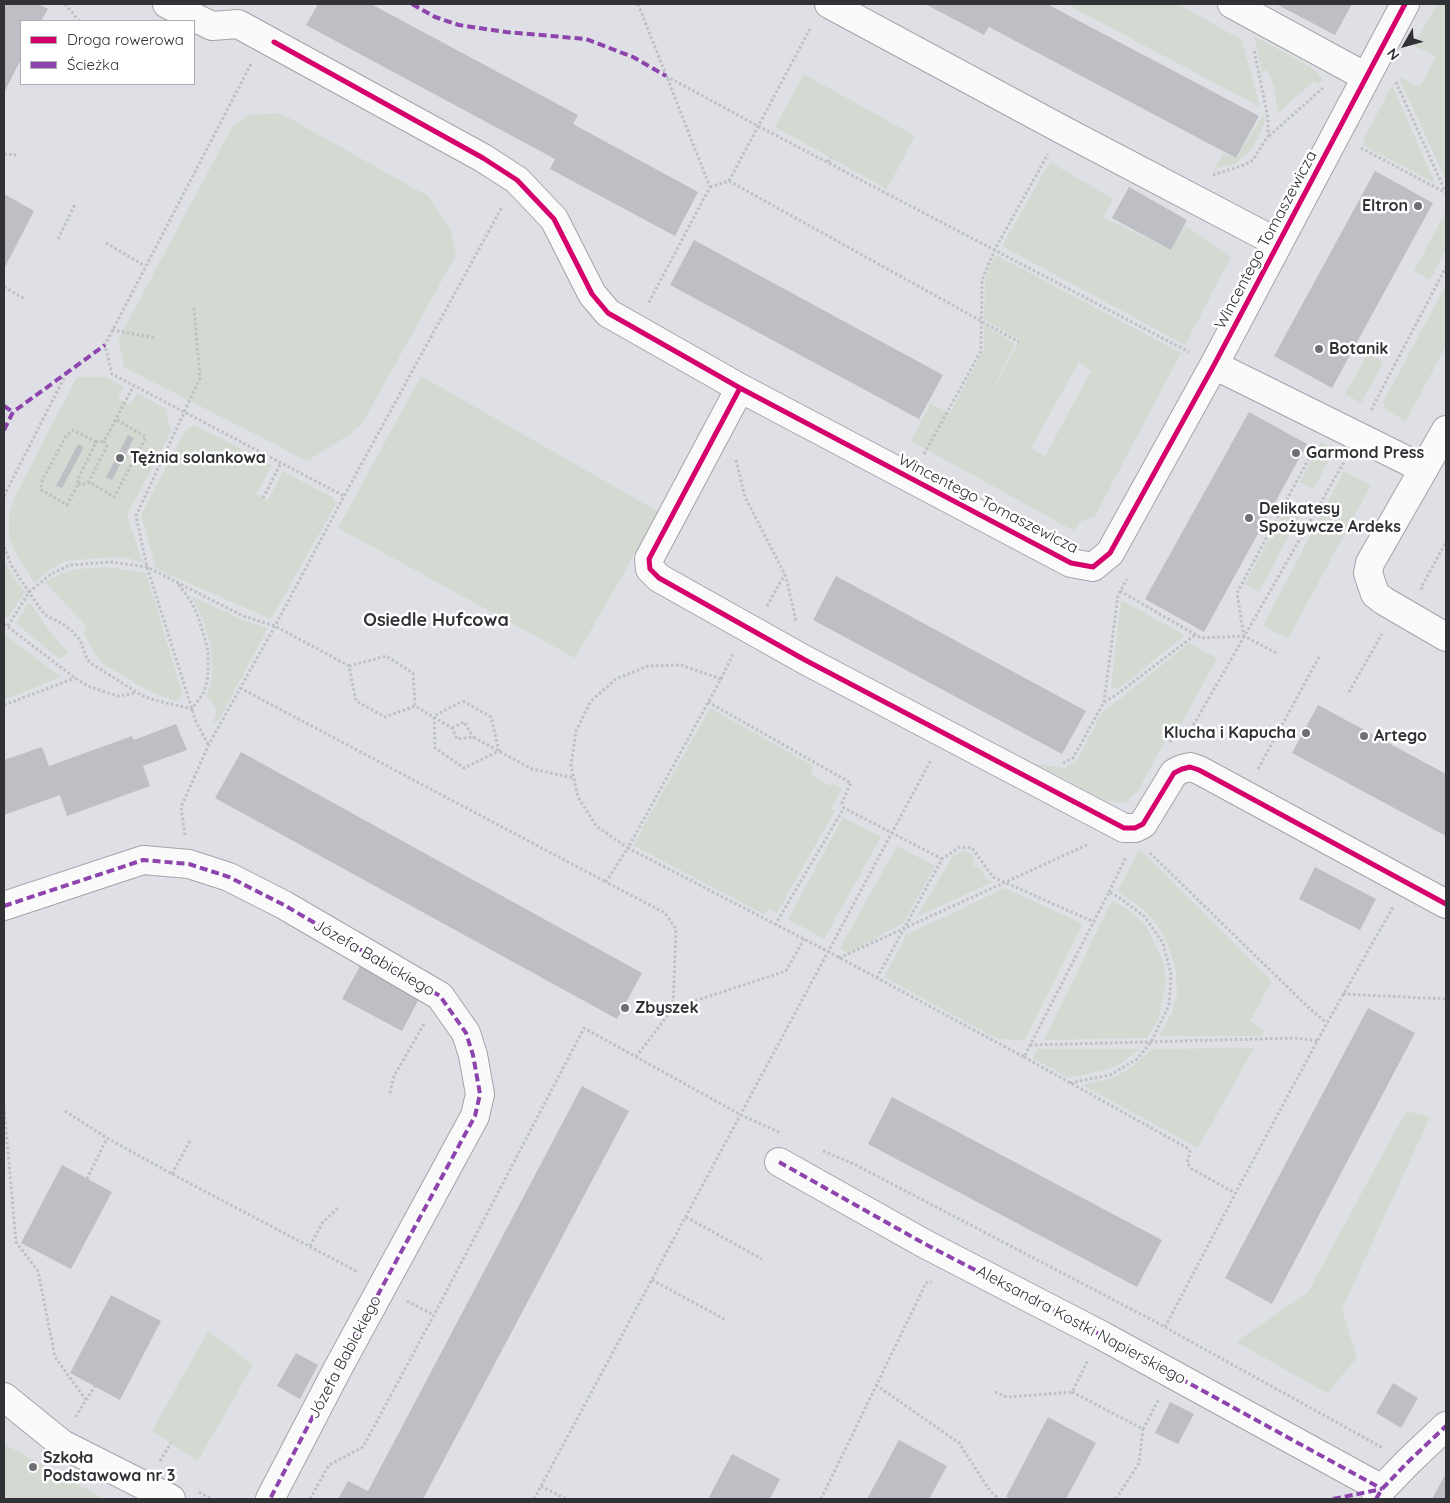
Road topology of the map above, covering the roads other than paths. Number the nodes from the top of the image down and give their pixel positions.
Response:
1 (167, 4) edge
2 (1405, 4) edge
3 (1240, 8) edge
4 (821, 12) edge
5 (1369, 73) junction
6 (1278, 243) junction
7 (1214, 365) junction
8 (740, 388) junction
9 (1446, 430) edge
10 (1424, 470) junction
11 (1446, 637) edge
12 (1446, 904) edge
13 (4, 906) edge
14 (779, 1162) dead end
15 (4, 1397) edge
16 (1446, 1426) edge
17 (1379, 1494) edge
18 (171, 1499) edge
19 (270, 1499) edge

1 - 8 street, Wincentego Tomaszewicza
2 - 5 street, Wincentego Tomaszewicza
3 - 5 street
4 - 6 street
5 - 6 street, Wincentego Tomaszewicza
6 - 7 street, Wincentego Tomaszewicza
7 - 8 street, Wincentego Tomaszewicza
7 - 10 street
8 - 12 street
9 - 10 street
10 - 11 street
13 - 19 street, Józefa Babickiego
14 - 17 street, Aleksandra Kostki Napierskiego
15 - 18 street
16 - 17 street, Aleksandra Kostki Napierskiego

